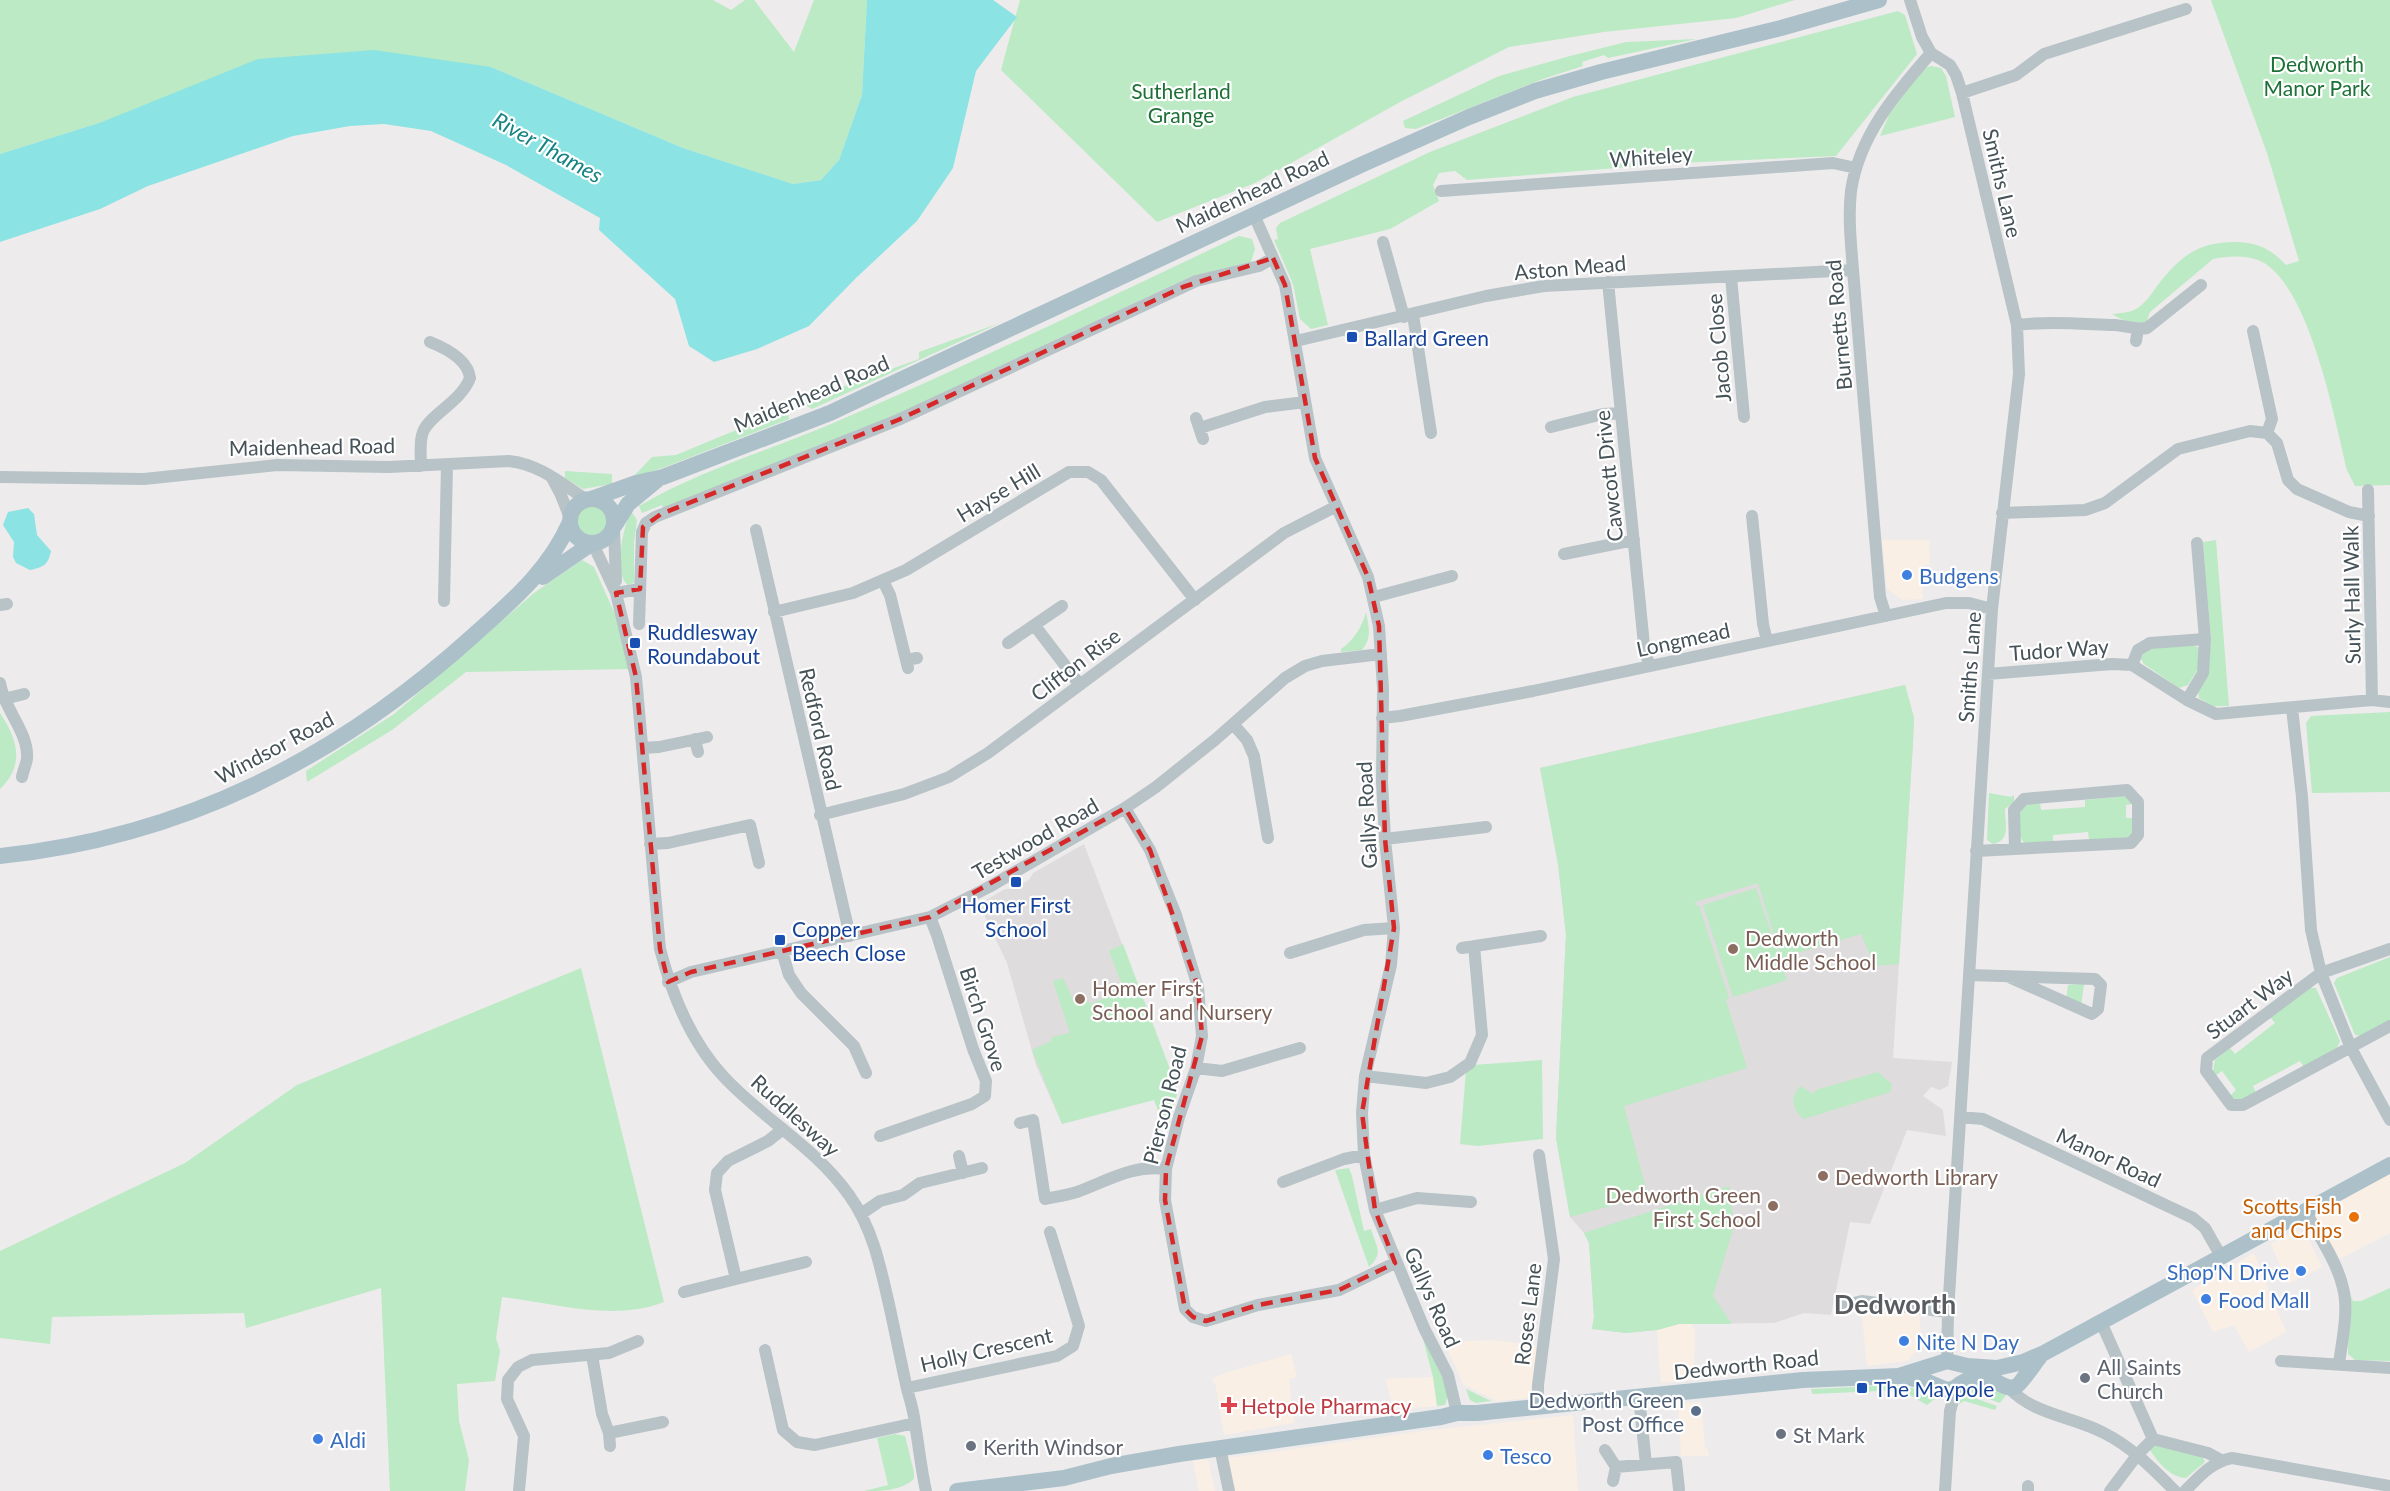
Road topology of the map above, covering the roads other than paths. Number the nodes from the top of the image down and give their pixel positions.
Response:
1 (1878, 0) edge
2 (1910, 0) edge
3 (2186, 9) dead end
4 (1931, 53) junction
5 (1962, 93) junction
6 (1856, 168) junction
7 (1446, 187) dead end
8 (1254, 215) junction
9 (1383, 242) dead end
10 (1273, 258) junction
11 (1852, 270) junction
12 (1731, 277) junction
13 (1608, 282) junction
14 (2201, 285) dead end
15 (1409, 316) junction
16 (2017, 325) junction
17 (2253, 332) dead end
18 (1296, 341) junction
19 (430, 342) dead end
20 (1305, 402) junction
21 (1620, 413) junction
22 (1744, 417) dead end
23 (1551, 427) dead end
24 (1200, 428) dead end
25 (1431, 433) dead end
26 (2267, 433) junction
27 (447, 465) junction
28 (421, 466) junction
29 (550, 476) junction
30 (0, 477) edge
31 (663, 477) junction
32 (2368, 490) dead end
33 (589, 499) junction
34 (1335, 507) junction
35 (2002, 513) junction
36 (1752, 516) dead end
37 (2369, 516) junction
38 (570, 520) junction
39 (614, 527) junction
40 (756, 529) dead end
41 (1634, 540) junction
42 (2197, 543) dead end
43 (592, 544) junction
44 (1564, 554) dead end
45 (1452, 577) dead end
46 (884, 581) junction
47 (640, 589) junction
48 (524, 590) junction
49 (616, 593) junction
50 (1374, 597) junction
51 (1195, 600) junction
52 (444, 602) dead end
53 (1062, 606) dead end
54 (1992, 609) junction
55 (774, 612) junction
56 (1886, 616) junction
57 (639, 624) dead end
58 (1035, 626) junction
59 (2205, 639) junction
60 (1767, 641) junction
61 (1008, 643) dead end
62 (1381, 654) junction
63 (910, 662) dead end
64 (1649, 665) junction
65 (2132, 665) junction
66 (1988, 674) junction
67 (0, 683) edge
68 (1080, 685) junction
69 (24, 694) dead end
70 (4, 699) junction
71 (2187, 700) junction
72 (2372, 700) junction
73 (2390, 702) edge
74 (2292, 708) junction
75 (1383, 718) junction
76 (1233, 724) junction
77 (700, 743) dead end
78 (642, 748) junction
79 (22, 777) dead end
80 (1125, 808) junction
81 (820, 815) junction
82 (1486, 828) dead end
83 (1268, 838) dead end
84 (1384, 839) junction
85 (650, 844) junction
86 (2015, 849) junction
87 (1976, 851) junction
88 (0, 856) edge
89 (759, 863) dead end
90 (930, 917) junction
91 (1394, 928) junction
92 (850, 936) junction
93 (1541, 936) dead end
94 (2390, 949) edge
95 (782, 951) junction
96 (1290, 953) dead end
97 (2321, 973) junction
98 (1969, 975) junction
99 (2009, 977) junction
100 (668, 982) junction
101 (2390, 1026) edge
102 (1300, 1048) dead end
103 (2351, 1048) junction
104 (1196, 1068) junction
105 (862, 1070) dead end
106 (1365, 1076) junction
107 (1960, 1117) junction
108 (2390, 1120) edge
109 (1020, 1123) dead end
110 (783, 1129) junction
111 (880, 1136) dead end
112 (1364, 1155) junction
113 (1539, 1155) dead end
114 (959, 1156) dead end
115 (2390, 1166) edge
116 (982, 1168) dead end
117 (1166, 1169) junction
118 (963, 1173) junction
119 (1283, 1183) dead end
120 (1471, 1202) dead end
121 (1375, 1210) junction
122 (2306, 1212) junction
123 (861, 1214) junction
124 (1049, 1239) dead end
125 (2222, 1258) junction
126 (799, 1260) dead end
127 (1395, 1263) junction
128 (736, 1279) junction
129 (684, 1292) dead end
130 (1841, 1306) dead end
131 (1948, 1312) junction
132 (2101, 1322) junction
133 (638, 1341) dead end
134 (592, 1355) junction
135 (769, 1356) dead end
136 (2281, 1362) dead end
137 (1948, 1364) junction
138 (2339, 1364) junction
139 (2390, 1368) edge
140 (1899, 1376) junction
141 (2012, 1376) junction
142 (1949, 1387) junction
143 (907, 1388) junction
144 (1639, 1397) junction
145 (1538, 1407) junction
146 (1457, 1413) junction
147 (663, 1422) dead end
148 (915, 1423) junction
149 (2153, 1439) junction
150 (1221, 1448) junction
151 (1605, 1450) dead end
152 (2138, 1454) junction
153 (2221, 1460) junction
154 (1646, 1464) junction
155 (1616, 1467) junction
156 (1613, 1481) dead end
157 (1010, 1488) edge
158 (2388, 1488) edge
159 (1679, 1489) dead end
160 (519, 1491) edge
161 (927, 1491) edge
162 (957, 1491) edge
163 (1229, 1491) edge
164 (1945, 1491) edge
165 (2110, 1491) edge
166 (2175, 1491) edge
167 (2185, 1491) edge

1 - 8 main road, Maidenhead Road
2 - 4 street, Smiths Lane
3 - 5 street
4 - 5 street, Smiths Lane
4 - 6 street, Burnetts Road
5 - 16 street, Smiths Lane
6 - 7 street, Whiteley
6 - 11 street, Burnetts Road
8 - 10 street, Gallys Road
8 - 31 main road, Maidenhead Road
9 - 15 street
10 - 18 street, Gallys Road
10 - 47 street
11 - 12 street, Aston Mead
11 - 56 street, Burnetts Road
12 - 13 street, Aston Mead
12 - 22 street, Jacob Close
13 - 15 street, Aston Mead
13 - 21 street, Cawcott Drive
14 - 16 street
15 - 18 street, Aston Mead
15 - 25 street
16 - 35 street, Smiths Lane
17 - 26 street
18 - 20 street, Gallys Road
19 - 28 street
20 - 24 street
20 - 34 street, Gallys Road
21 - 23 street
21 - 41 street, Cawcott Drive
26 - 35 street
26 - 37 street
27 - 28 street, Maidenhead Road
27 - 29 street, Maidenhead Road
27 - 52 street
28 - 30 street, Maidenhead Road
29 - 33 street, Maidenhead Road
29 - 38 street
31 - 33 main road, Maidenhead Road
31 - 39 main road, Maidenhead Road
32 - 37 street, Surly Hall Walk
33 - 38 main road
33 - 39 main road
34 - 50 street, Gallys Road
34 - 51 street, Clifton Rise
35 - 54 street, Smiths Lane
36 - 60 street
37 - 72 street, Surly Hall Walk
38 - 43 main road
38 - 48 main road, Windsor Road
39 - 43 main road
39 - 49 street, Ruddlesway
40 - 55 street, Redford Road
41 - 44 street
41 - 64 street, Cawcott Drive
42 - 59 street
43 - 48 main road, Windsor Road
43 - 49 street, Ruddlesway
45 - 50 street
46 - 51 street, Hayse Hill
46 - 55 street, Hayse Hill
46 - 63 street
47 - 49 street
47 - 57 street
48 - 88 main road, Windsor Road
49 - 78 street, Ruddlesway
50 - 62 street, Gallys Road
51 - 68 street, Clifton Rise
53 - 58 street
54 - 56 street, Longmead
54 - 66 street, Smiths Lane
55 - 81 street, Redford Road
56 - 60 street, Longmead
58 - 61 street
58 - 68 street
59 - 65 street, Tudor Way
59 - 71 street
60 - 64 street, Longmead
62 - 75 street, Gallys Road
62 - 76 street, Testwood Road
64 - 75 street, Longmead
65 - 66 street, Tudor Way
65 - 71 street, Tudor Way
66 - 87 street, Smiths Lane
67 - 70 street
68 - 81 street, Clifton Rise
69 - 70 street
70 - 79 street
71 - 74 street, Tudor Way
72 - 73 street
72 - 74 street
74 - 97 street, Stuart Way
75 - 84 street, Gallys Road
76 - 80 street, Testwood Road
76 - 83 street
77 - 78 street
78 - 85 street, Ruddlesway
80 - 90 street, Testwood Road
80 - 104 street, Pierson Road
81 - 92 street, Redford Road
82 - 84 street
84 - 91 street, Gallys Road
85 - 89 street
85 - 100 street, Ruddlesway
86 - 86 street
86 - 87 street
87 - 98 street, Smiths Lane
90 - 92 street, Testwood Road
90 - 111 street, Birch Grove
91 - 96 street
91 - 106 street, Gallys Road
92 - 95 street, Testwood Road
93 - 106 street
94 - 97 street
95 - 100 street, Testwood Road
95 - 105 street
97 - 103 street, Stuart Way
97 - 103 street, Stuart Way
98 - 99 street
98 - 107 street, Smiths Lane
99 - 99 street
100 - 110 street, Ruddlesway
101 - 103 street
102 - 104 street
103 - 108 street, Stuart Way
104 - 117 street, Pierson Road
106 - 112 street, Gallys Road
107 - 125 street, Manor Road
107 - 131 street, Smiths Lane
109 - 117 street
110 - 123 street, Ruddlesway
110 - 128 street
112 - 119 street
112 - 121 street, Gallys Road
113 - 145 street, Roses Lane
114 - 118 street
115 - 122 main road, Dedworth Road
116 - 118 street
117 - 127 street, Pierson Road
118 - 123 street
120 - 121 street
121 - 127 street, Gallys Road
122 - 125 main road, Dedworth Road
122 - 138 street
123 - 143 street, Ruddlesway
124 - 143 street, Holly Crescent
125 - 132 main road, Dedworth Road
126 - 128 street
127 - 146 street, Gallys Road
128 - 129 street
130 - 131 street
131 - 137 street, Smiths Lane
132 - 141 main road, Dedworth Road
132 - 149 street
133 - 134 street
134 - 147 street
134 - 160 street
135 - 148 street
136 - 138 street
137 - 140 main road, Dedworth Road
137 - 141 main road, Dedworth Road
137 - 142 main road
137 - 142 main road
138 - 139 street
140 - 142 main road, Dedworth Road
140 - 144 main road, Dedworth Road
141 - 142 main road, Dedworth Road
141 - 152 street
142 - 164 street
143 - 148 street, Ruddlesway
144 - 145 main road, Dedworth Road
144 - 154 street
145 - 146 main road, Dedworth Road
146 - 150 main road, Dedworth Road
148 - 161 street, Ruddlesway
149 - 152 street
149 - 153 street
150 - 157 main road, Dedworth Road
150 - 163 street
151 - 155 street
152 - 165 street
152 - 166 street
153 - 158 street
153 - 167 street
154 - 155 street
154 - 159 street
155 - 156 street
157 - 162 main road, Dedworth Road

